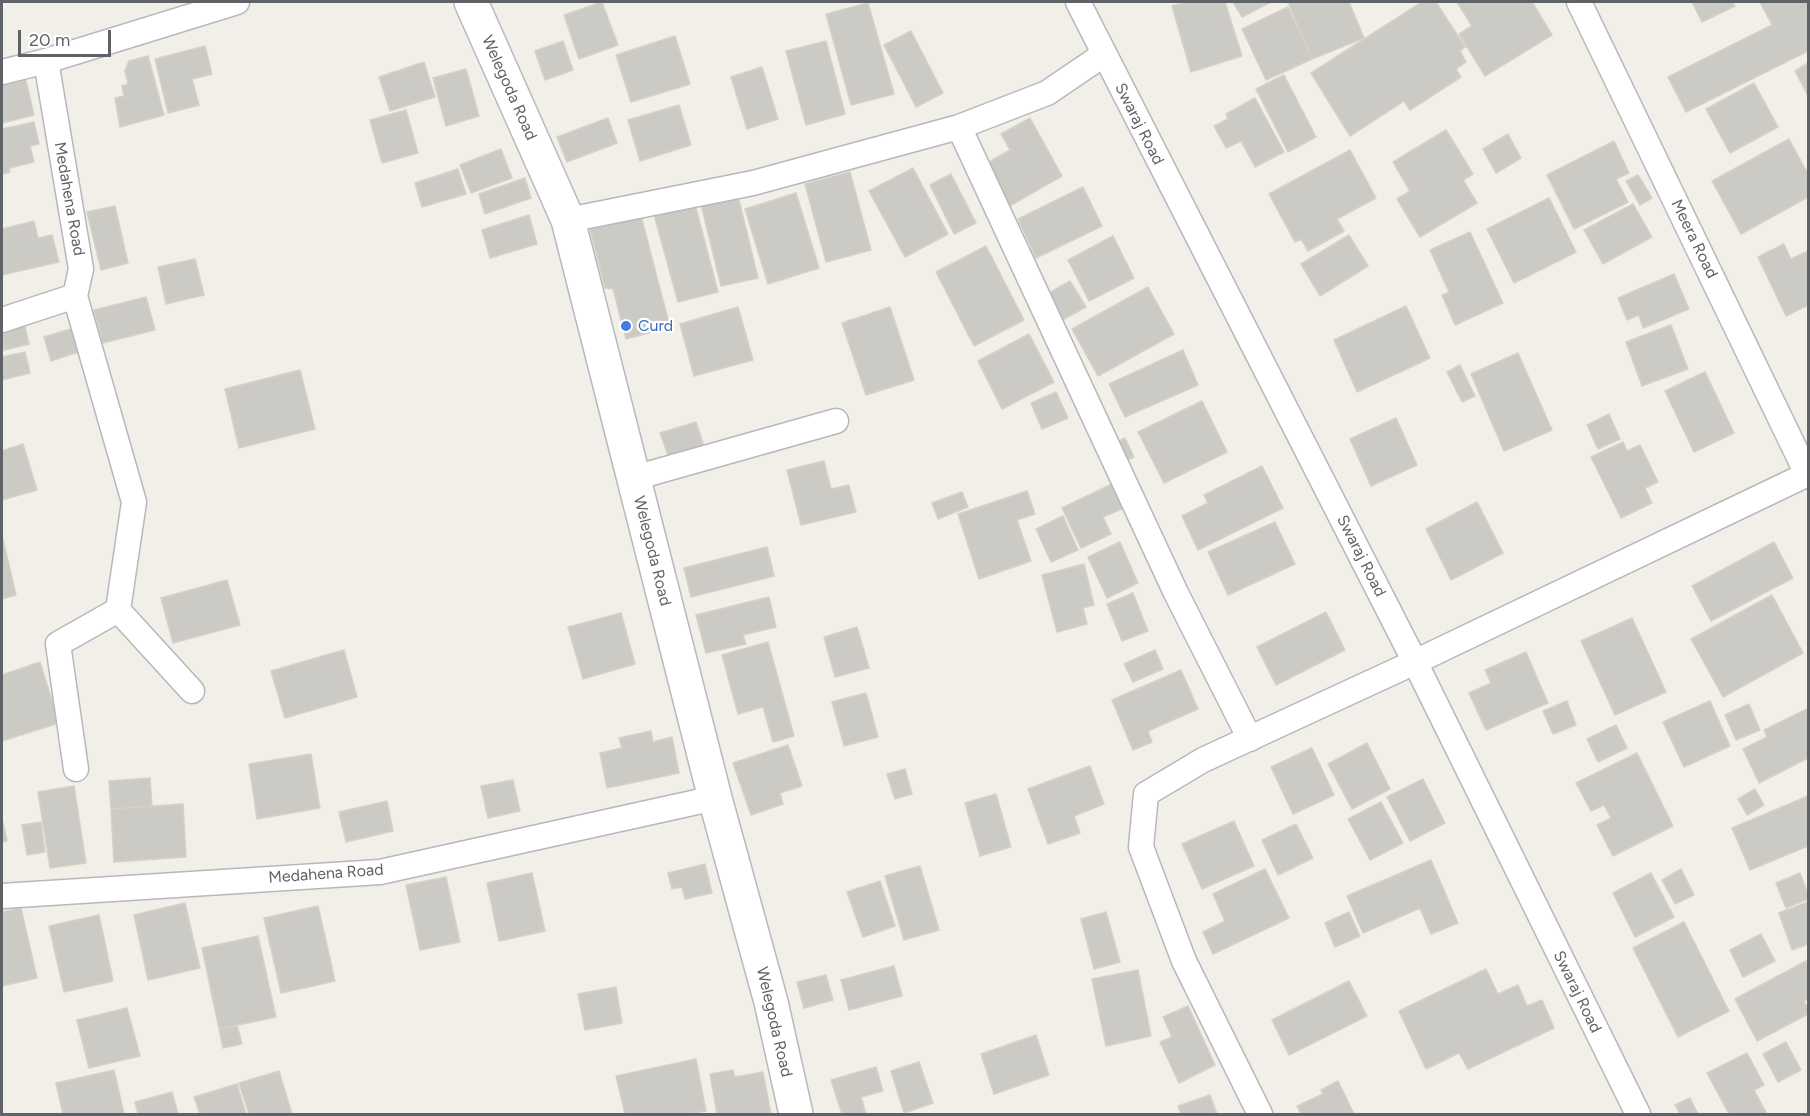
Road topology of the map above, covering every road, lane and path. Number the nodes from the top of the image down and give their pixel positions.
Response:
1 (237, 2) edge
2 (471, 2) edge
3 (1078, 2) edge
4 (1579, 2) edge
5 (1103, 55) junction
6 (46, 61) junction
7 (2, 72) edge
8 (959, 127) junction
9 (568, 220) junction
10 (75, 296) junction
11 (2, 320) edge
12 (836, 421) dead end
13 (1808, 475) edge
14 (634, 478) junction
15 (118, 609) junction
16 (1415, 662) junction
17 (192, 691) dead end
18 (1250, 739) junction
19 (76, 769) dead end
20 (715, 798) junction
21 (2, 896) edge
22 (796, 1114) edge
23 (1260, 1114) edge
24 (1638, 1114) edge

1 - 6 street
2 - 9 street, Welegoda Road
3 - 5 street, Swaraj Road
4 - 13 street, Meera Road
5 - 8 street
5 - 16 street, Swaraj Road
6 - 7 street
6 - 10 street, Medahena Road
8 - 9 street
8 - 18 street
9 - 14 street, Welegoda Road
10 - 11 street
10 - 15 street
12 - 14 street
13 - 16 street
14 - 20 street, Welegoda Road
15 - 17 street
15 - 19 street
16 - 18 street
16 - 24 street, Swaraj Road
18 - 23 street
20 - 21 street, Medahena Road
20 - 22 street, Welegoda Road

